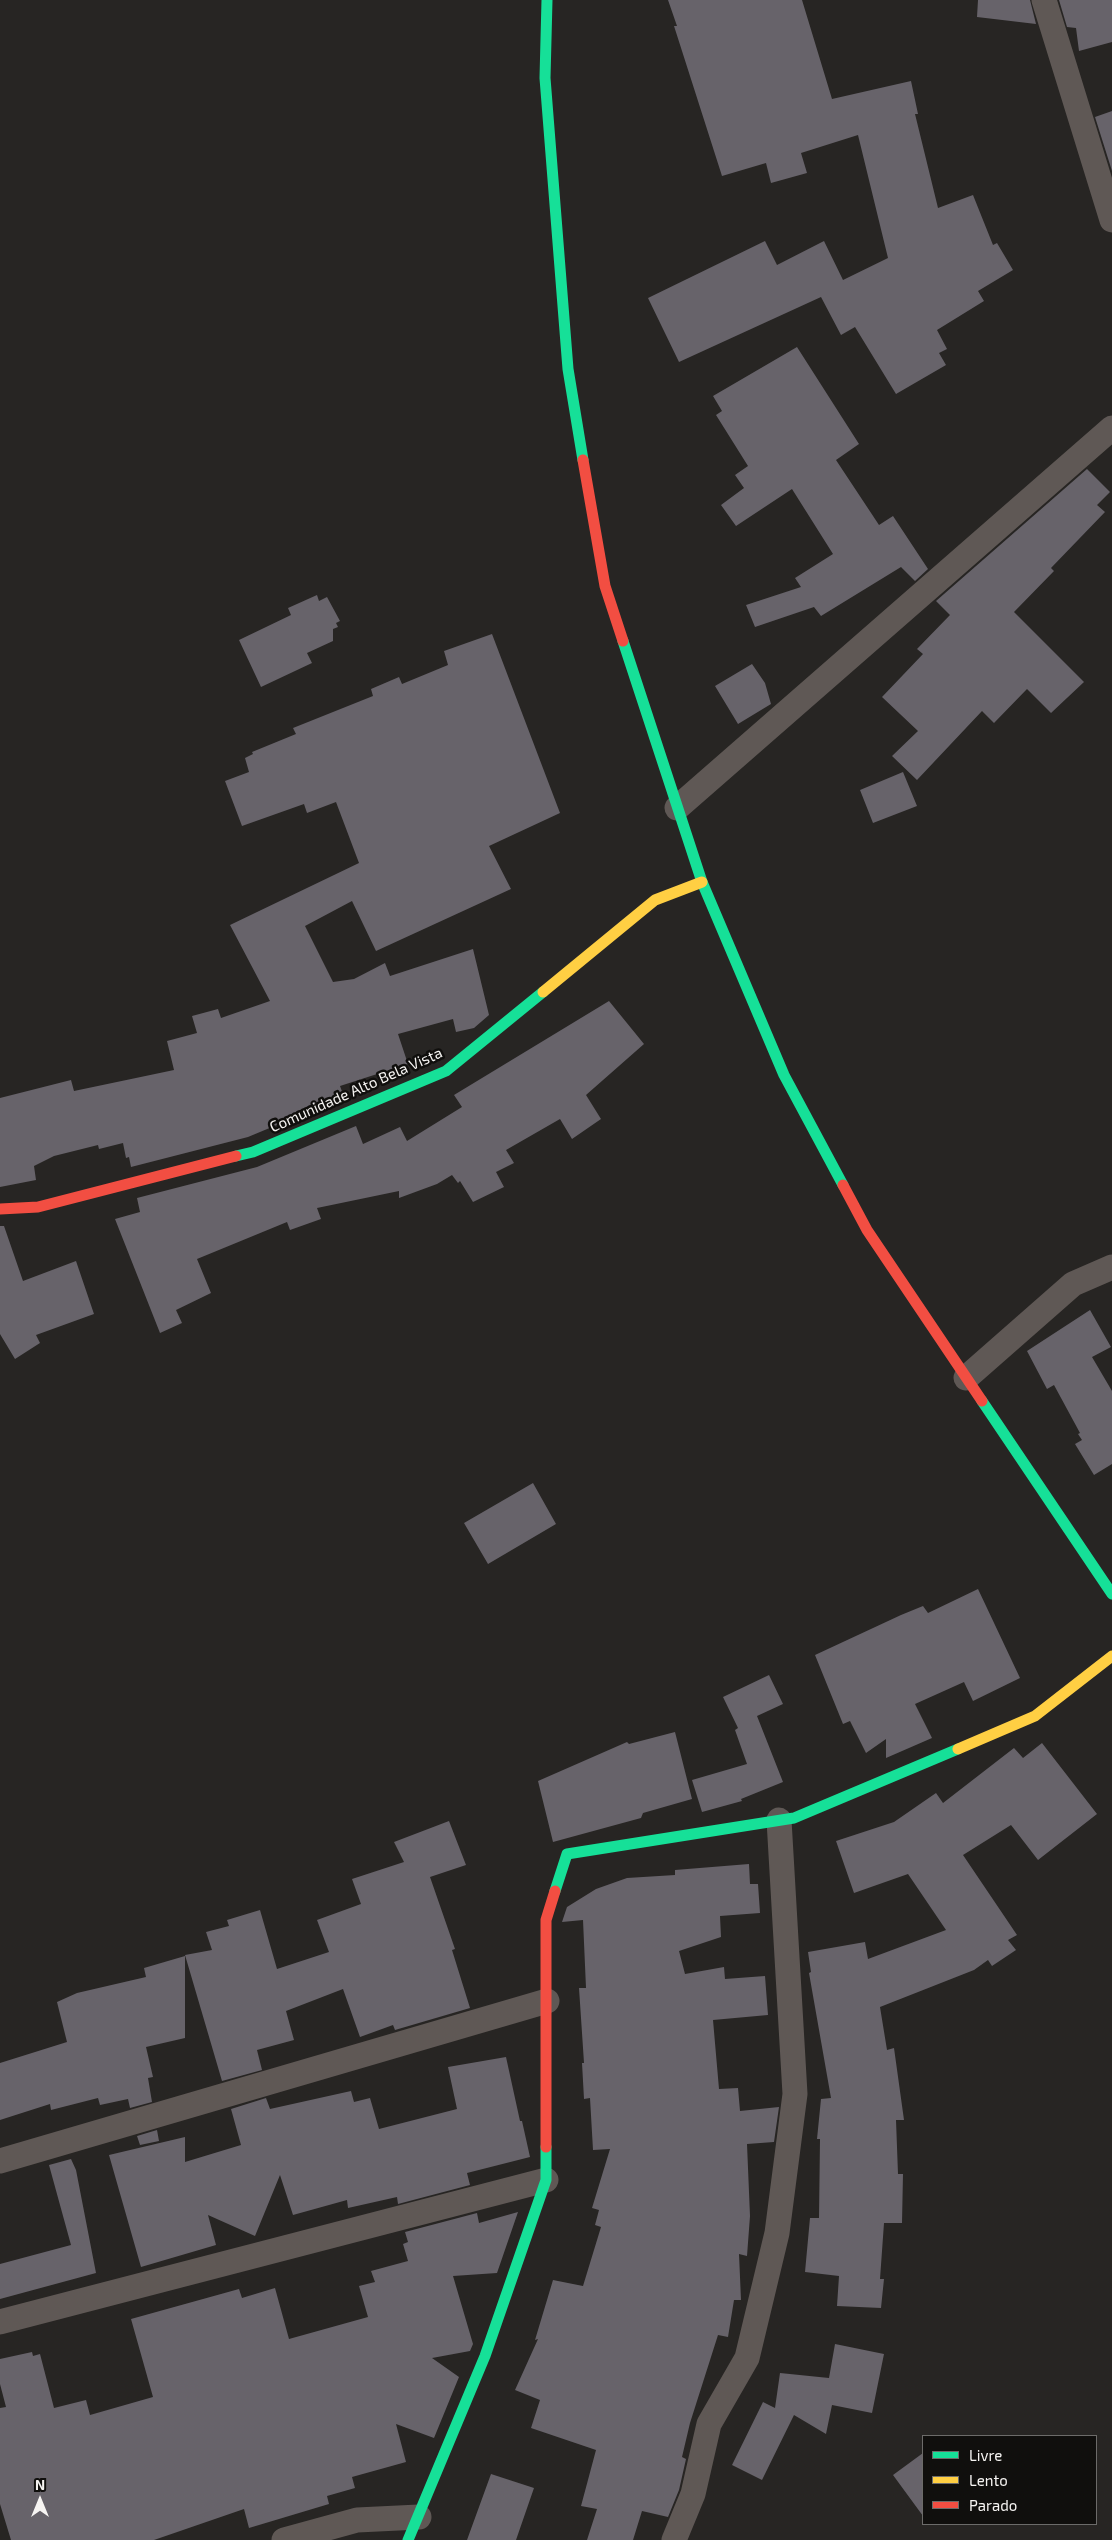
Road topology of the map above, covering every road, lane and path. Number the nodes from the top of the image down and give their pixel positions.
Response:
1 (547, 0) edge
2 (1044, 0) edge
3 (1112, 220) edge
4 (1112, 428) edge
5 (677, 808) junction
6 (702, 882) junction
7 (0, 1210) edge
8 (1112, 1267) edge
9 (966, 1378) junction
10 (1112, 1594) edge
11 (1112, 1656) edge
12 (779, 1820) junction
13 (547, 2001) junction
14 (0, 2161) edge
15 (546, 2180) junction
16 (0, 2322) edge
17 (419, 2517) junction
18 (284, 2540) edge
19 (408, 2540) edge
20 (674, 2540) edge

1 - 5 street
2 - 3 street
4 - 5 street
5 - 6 street
6 - 7 street, Comunidade Alto Bela Vista
6 - 9 street
8 - 9 street
9 - 10 street
11 - 12 street
12 - 13 street
12 - 20 street
13 - 14 street
13 - 15 street
15 - 16 street
15 - 17 street
17 - 18 street
17 - 19 street

